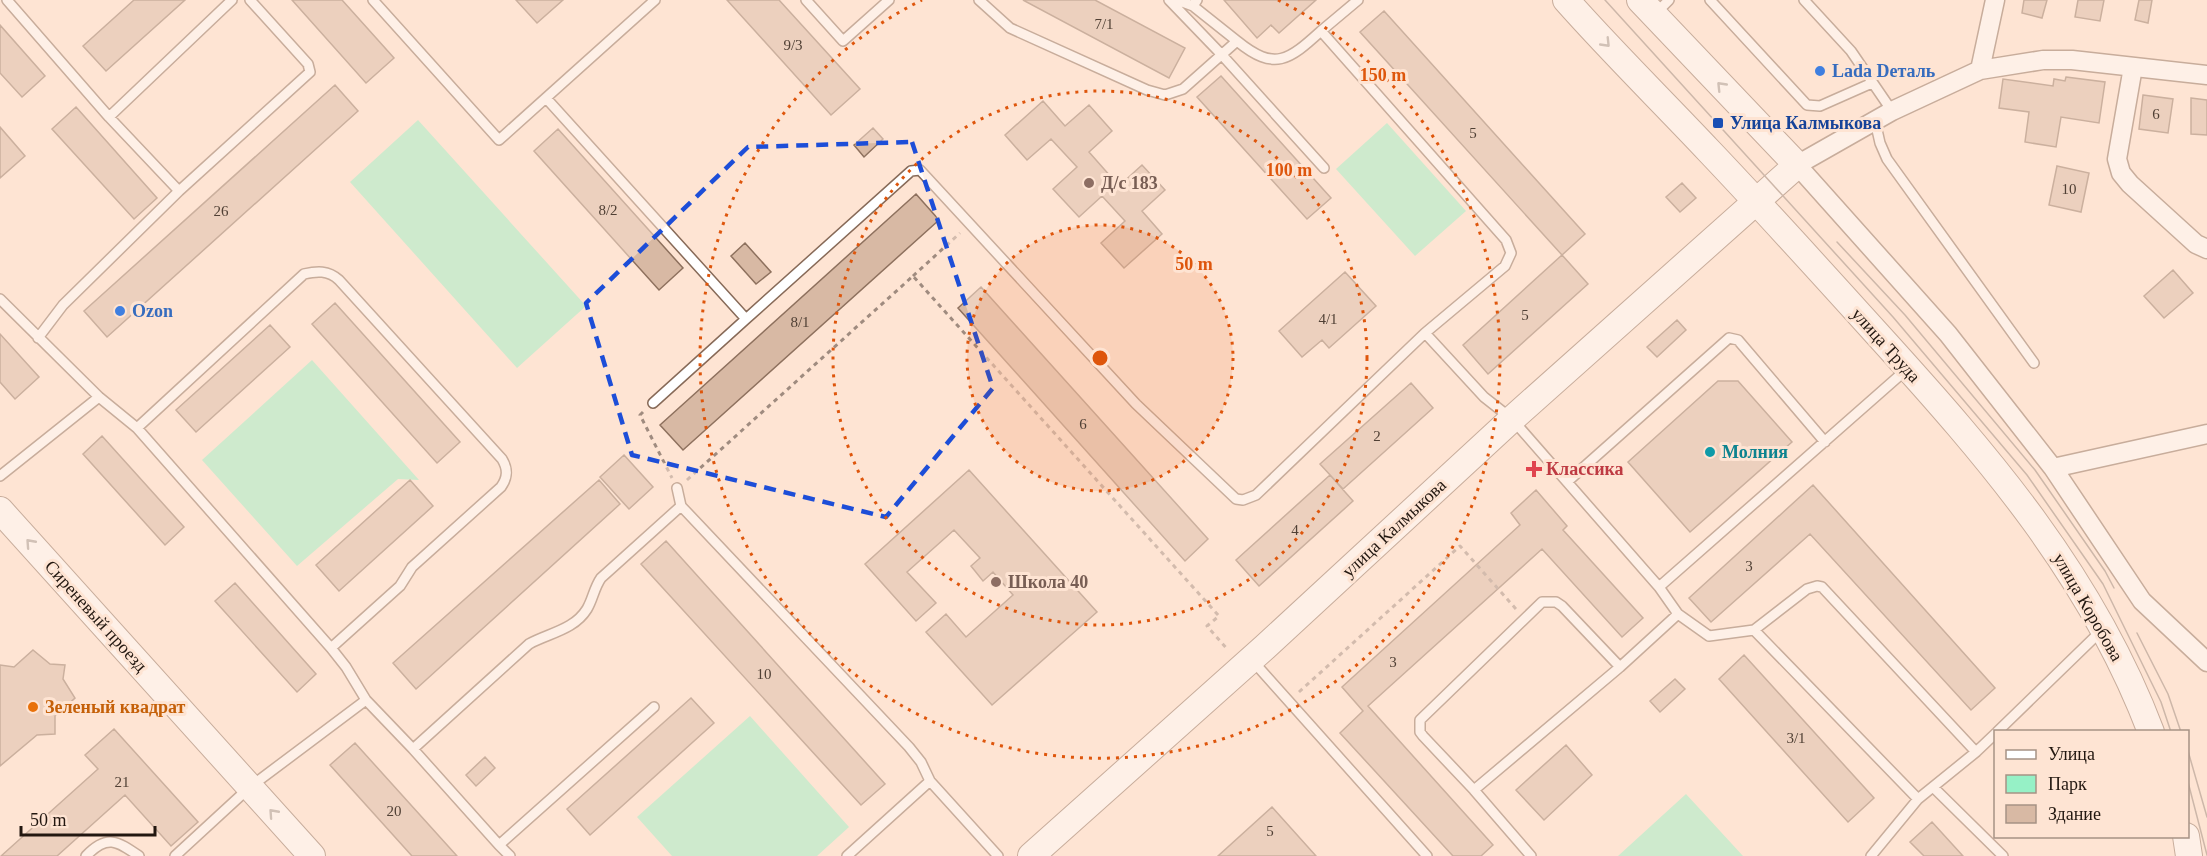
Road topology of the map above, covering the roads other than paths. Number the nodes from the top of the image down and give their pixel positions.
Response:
1 (7, 0) edge
2 (232, 0) edge
3 (250, 0) edge
4 (373, 0) edge
5 (655, 0) edge
6 (806, 0) edge
7 (889, 0) edge
8 (979, 0) edge
9 (1168, 0) edge
10 (1177, 0) edge
11 (1358, 0) edge
12 (1710, 0) edge
13 (1804, 0) edge
14 (1995, 0) edge
15 (1565, 2) edge
16 (1195, 3) edge
17 (1654, 5) edge
18 (1321, 31) junction
19 (1237, 41) junction
20 (1222, 55) junction
21 (2133, 67) junction
22 (1980, 70) junction
23 (2207, 75) edge
24 (1872, 82) junction
25 (546, 98) junction
26 (1892, 111) junction
27 (109, 117) junction
28 (1875, 121) junction
29 (1797, 165) junction
30 (1324, 168) dead end
31 (179, 191) junction
32 (1757, 202) junction
33 (2207, 249) edge
34 (0, 299) edge
35 (746, 319) junction
36 (1425, 333) junction
37 (38, 338) junction
38 (2034, 363) dead end
39 (1908, 368) junction
40 (99, 397) junction
41 (653, 403) road end
42 (1512, 419) junction
43 (137, 428) junction
44 (2207, 434) edge
45 (1824, 442) junction
46 (2053, 468) junction
47 (0, 476) edge
48 (1567, 482) junction
49 (677, 488) road end
50 (2013, 490) joint
51 (681, 506) junction
52 (0, 510) edge
53 (1659, 587) junction
54 (1678, 614) junction
55 (2104, 628) junction
56 (1754, 630) junction
57 (331, 648) junction
58 (1246, 662) junction
59 (2207, 662) edge
60 (1620, 667) junction
61 (366, 700) junction
62 (654, 706) dead end
63 (2001, 730) edge
64 (2150, 730) edge
65 (1994, 736) edge
66 (413, 750) junction
67 (1976, 752) junction
68 (930, 781) junction
69 (250, 787) junction
70 (1934, 788) junction
71 (1474, 790) junction
72 (1918, 799) junction
73 (2186, 838) edge
74 (499, 845) junction
75 (86, 856) edge
76 (139, 856) edge
77 (175, 856) edge
78 (312, 856) edge
79 (510, 856) edge
80 (847, 856) edge
81 (998, 856) edge
82 (1031, 856) edge
83 (1427, 856) edge
84 (1531, 856) edge
85 (1871, 856) edge
86 (2003, 856) edge
87 (2189, 856) edge

1 - 27 lane
2 - 27 lane
3 - 31 lane
4 - 25 lane
5 - 25 lane
6 - 7 lane
8 - 20 lane
9 - 20 lane
10 - 16 lane
11 - 18 lane
12 - 24 lane
13 - 24 lane
14 - 22 street
15 -> 32 main road, улица Труда
16 - 19 lane
29 -> 17 main road
18 - 19 lane
18 - 36 lane
19 - 20 lane
20 - 30 lane
21 - 22 street
21 - 23 street
21 - 33 street
22 - 26 street
24 - 26 lane
25 - 35 lane
26 - 28 street
27 - 31 lane
28 - 29 street
28 - 38 lane
29 - 32 main road
29 - 46 street
31 - 37 lane
32 - 39 main road, улица Труда
32 - 42 main road, улица Калмыкова
34 - 37 lane
35 - 36 lane
35 - 41 lane
36 - 42 lane
37 - 40 lane
39 - 45 lane
39 - 50 main road, улица Труда
40 - 43 lane
40 - 47 lane
42 - 48 lane
42 - 58 main road, улица Калмыкова
43 - 57 lane
43 - 57 lane
44 - 46 street
45 - 48 lane
45 - 53 lane
46 - 59 street
48 - 53 lane
49 - 51 lane
50 - 55 main road, улица Коробова
51 - 66 lane
51 - 68 lane
69 -> 52 main road, Сиреневый проезд
53 - 54 lane
54 - 56 lane
54 - 60 lane
55 - 63 lane
55 - 64 main road, улица Коробова
56 - 67 lane
56 - 72 lane
57 - 61 lane
58 - 82 main road, улица Калмыкова
58 - 83 lane
60 - 71 lane
60 - 71 lane
61 - 66 lane
61 - 69 lane
62 - 74 lane
65 - 67 lane
66 - 74 lane
67 - 70 lane
68 - 80 lane
68 - 81 lane
69 - 77 lane
78 -> 69 main road, Сиреневый проезд
70 - 72 lane
70 - 86 lane
71 - 84 lane
72 - 85 lane
73 - 87 main road
74 - 79 lane
75 - 76 lane

